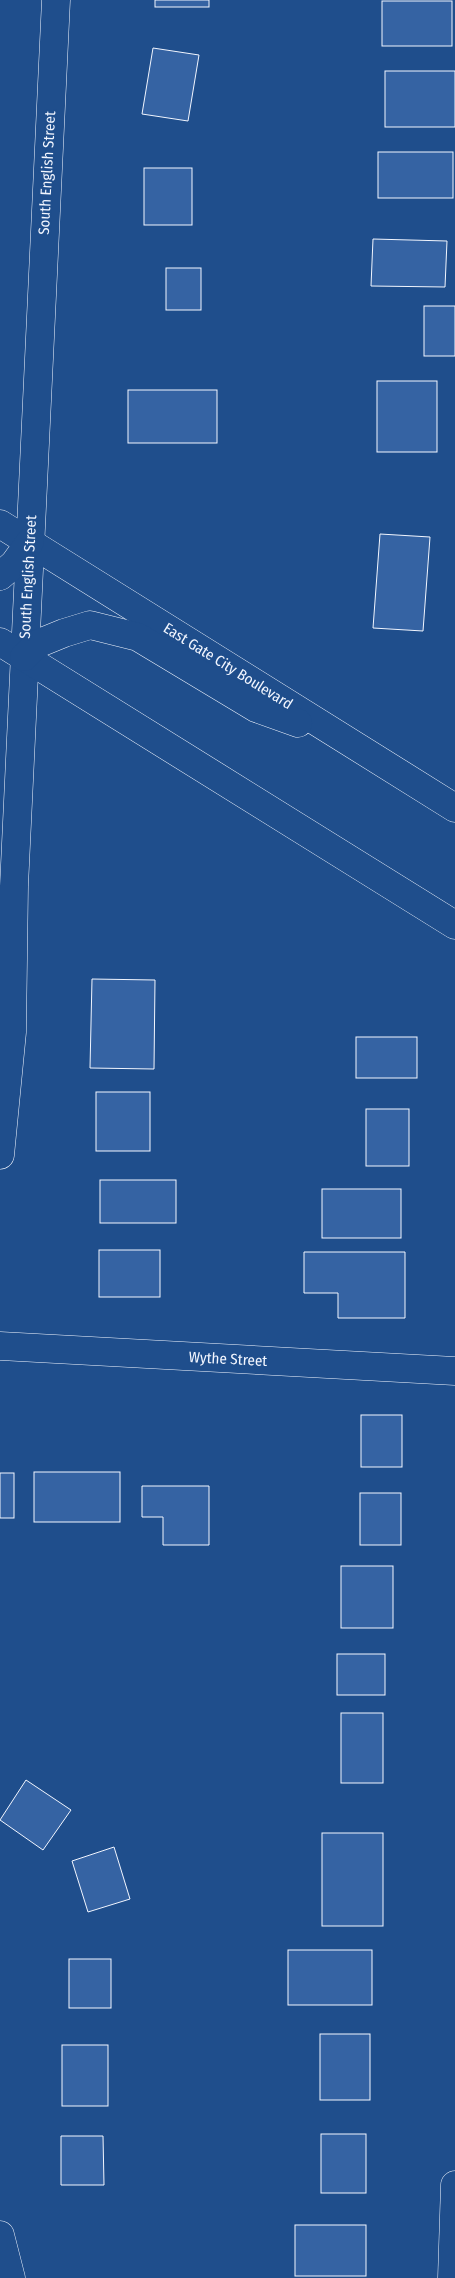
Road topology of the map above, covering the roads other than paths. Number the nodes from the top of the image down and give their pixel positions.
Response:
1 (56, 0) edge
2 (0, 524) edge
3 (30, 542) junction
4 (0, 576) edge
5 (0, 642) edge
6 (24, 657) junction
7 (341, 737) junction
8 (455, 808) edge
9 (455, 925) edge
10 (0, 1155) edge
11 (0, 1346) edge
12 (455, 1371) edge
13 (455, 2185) edge
14 (0, 2235) edge
15 (10, 2278) edge
16 (452, 2278) edge

1 - 3 street, South English Street
2 - 3 street, East Gate City Boulevard
3 - 4 street
3 - 6 street, South English Street
3 - 7 street, East Gate City Boulevard
5 - 6 street
6 - 7 street
6 - 9 street
6 - 10 street, South English Street
7 - 8 street, East Gate City Boulevard
11 - 12 street, Wythe Street
13 - 16 street
14 - 15 street

